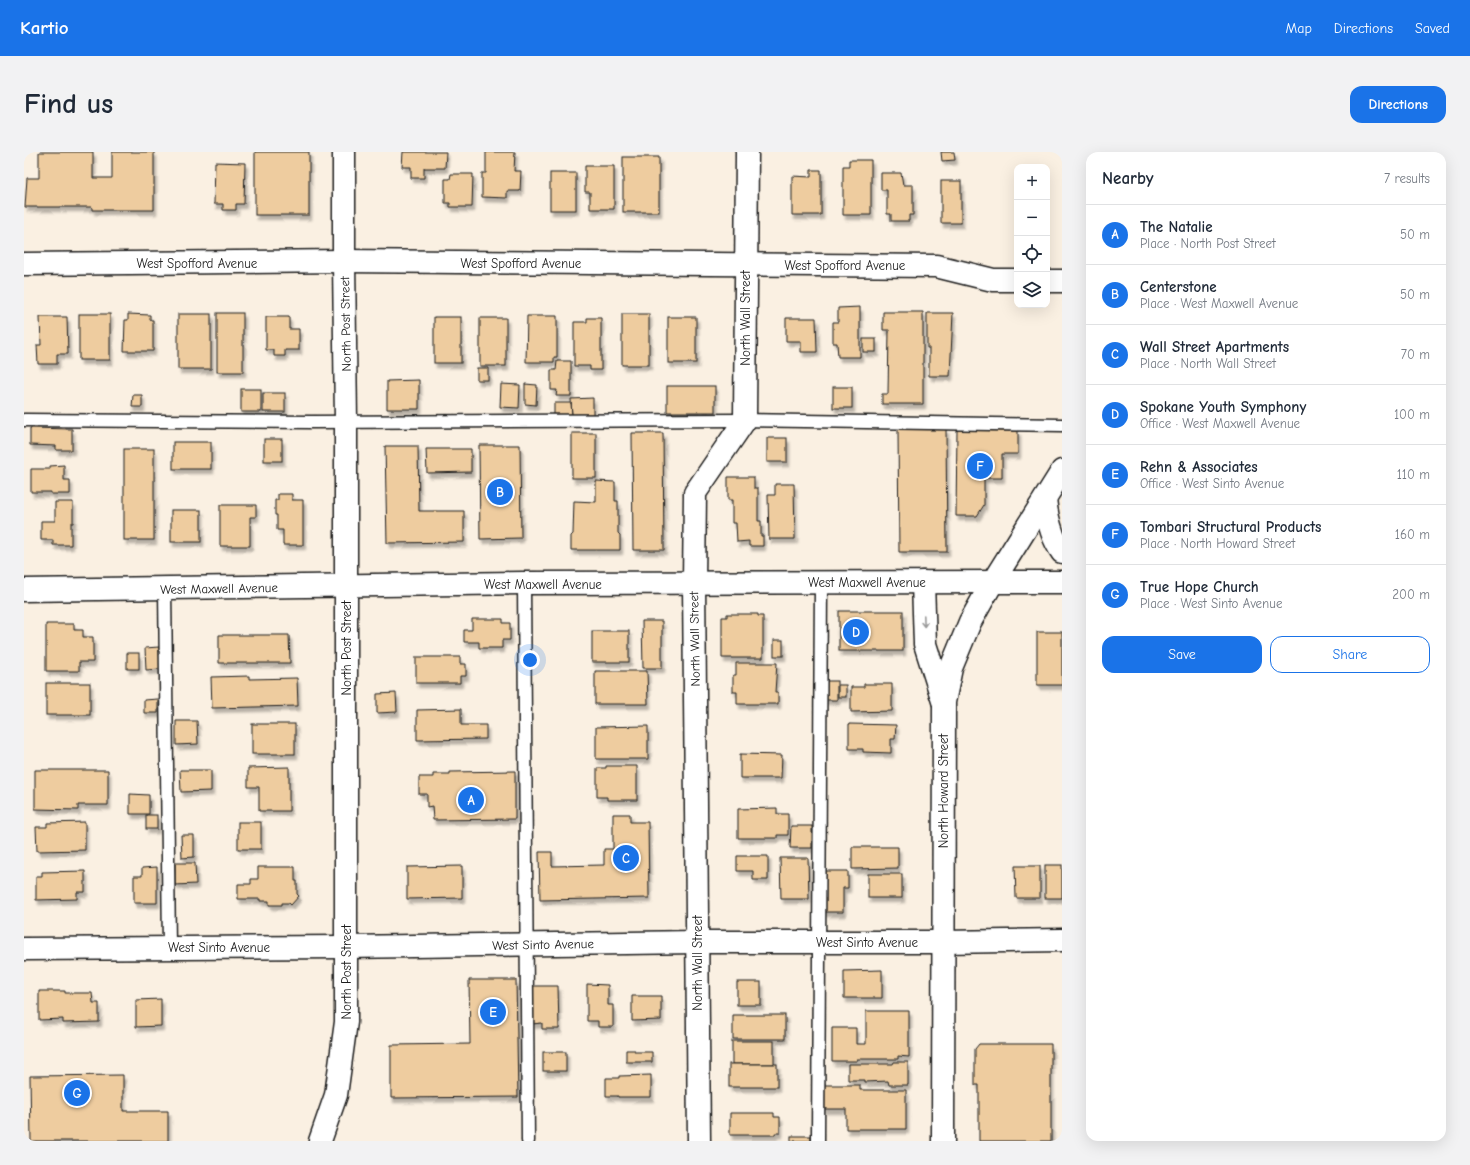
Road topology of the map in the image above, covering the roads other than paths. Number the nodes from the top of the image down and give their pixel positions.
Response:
1 (344, 152) edge
2 (747, 152) edge
3 (344, 261) junction
4 (24, 264) edge
5 (746, 264) junction
6 (1014, 280) edge
7 (1050, 281) edge
8 (1062, 281) edge
9 (24, 420) edge
10 (745, 420) junction
11 (346, 422) junction
12 (1062, 425) edge
13 (1062, 472) edge
14 (1044, 499) junction
15 (1062, 552) edge
16 (821, 582) junction
17 (923, 582) junction
18 (1062, 582) edge
19 (524, 583) junction
20 (694, 583) junction
21 (992, 583) junction
22 (346, 586) junction
23 (165, 588) junction
24 (24, 590) edge
25 (944, 702) junction
26 (1062, 940) edge
27 (697, 942) junction
28 (818, 942) junction
29 (943, 942) junction
30 (527, 945) junction
31 (346, 947) junction
32 (169, 948) junction
33 (24, 949) edge
34 (320, 1141) edge
35 (528, 1141) edge
36 (699, 1141) edge
37 (818, 1141) edge
38 (943, 1141) edge

1 - 3 street, North Post Street
2 - 5 street, North Wall Street
3 - 4 street, West Spofford Avenue
3 - 5 street, West Spofford Avenue
3 - 11 street, North Post Street
5 - 6 street, West Spofford Avenue
5 - 10 street, North Wall Street
7 - 8 street
9 - 11 lane
10 - 11 lane
10 - 12 lane
10 - 20 street, North Wall Street
11 - 22 street, North Post Street
13 - 14 street, North Howard Street
14 - 15 street
14 - 21 street, North Howard Street
16 - 17 street, West Maxwell Avenue
16 - 20 street, West Maxwell Avenue
16 - 28 lane
17 - 21 street, West Maxwell Avenue
17 -> 25 street
18 - 21 street, West Maxwell Avenue
19 - 20 street, West Maxwell Avenue
19 - 22 street, West Maxwell Avenue
19 - 30 lane
20 - 27 street, North Wall Street
21 - 25 street, North Howard Street
22 - 23 street, West Maxwell Avenue
22 - 31 street, North Post Street
23 - 24 street, West Maxwell Avenue
23 - 32 lane
25 - 29 street, North Howard Street
26 - 29 street, West Sinto Avenue
27 - 28 street, West Sinto Avenue
27 - 30 street, West Sinto Avenue
27 - 36 street, North Wall Street
28 - 29 street, West Sinto Avenue
28 - 37 lane
29 - 38 street, North Howard Street
30 - 31 street, West Sinto Avenue
30 - 35 lane
31 - 32 street, West Sinto Avenue
31 - 34 street, North Post Street
32 - 33 street, West Sinto Avenue

